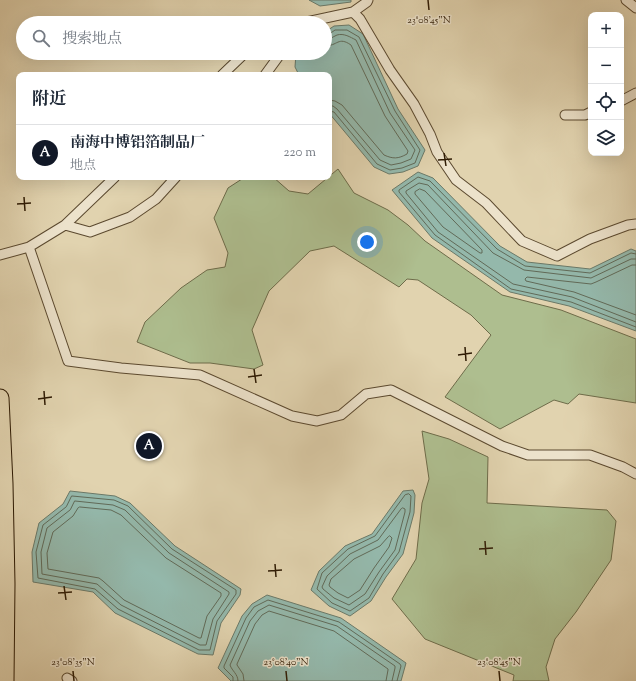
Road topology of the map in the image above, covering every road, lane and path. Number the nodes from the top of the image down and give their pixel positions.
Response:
1 (368, 0) edge
2 (626, 0) edge
3 (636, 8) edge
4 (353, 12) junction
5 (332, 17) edge
6 (238, 60) edge
7 (276, 60) edge
8 (225, 72) edge
9 (267, 72) edge
10 (636, 93) edge
11 (624, 99) edge
12 (588, 114) edge
13 (566, 115) dead end
14 (113, 180) edge
15 (173, 180) edge
16 (636, 224) edge
17 (65, 225) junction
18 (29, 247) junction
19 (0, 255) edge
20 (0, 398) edge
21 (636, 474) edge
22 (6, 584) junction
23 (5, 681) edge
24 (16, 681) edge

1 - 4 street
2 - 3 street
4 - 5 street
4 - 16 street
6 - 8 street
7 - 9 street
10 - 11 street
12 - 13 street
14 - 17 street
15 - 17 street
17 - 18 street
18 - 19 street
18 - 21 street
20 - 22 highway
22 - 23 highway
22 - 24 highway

